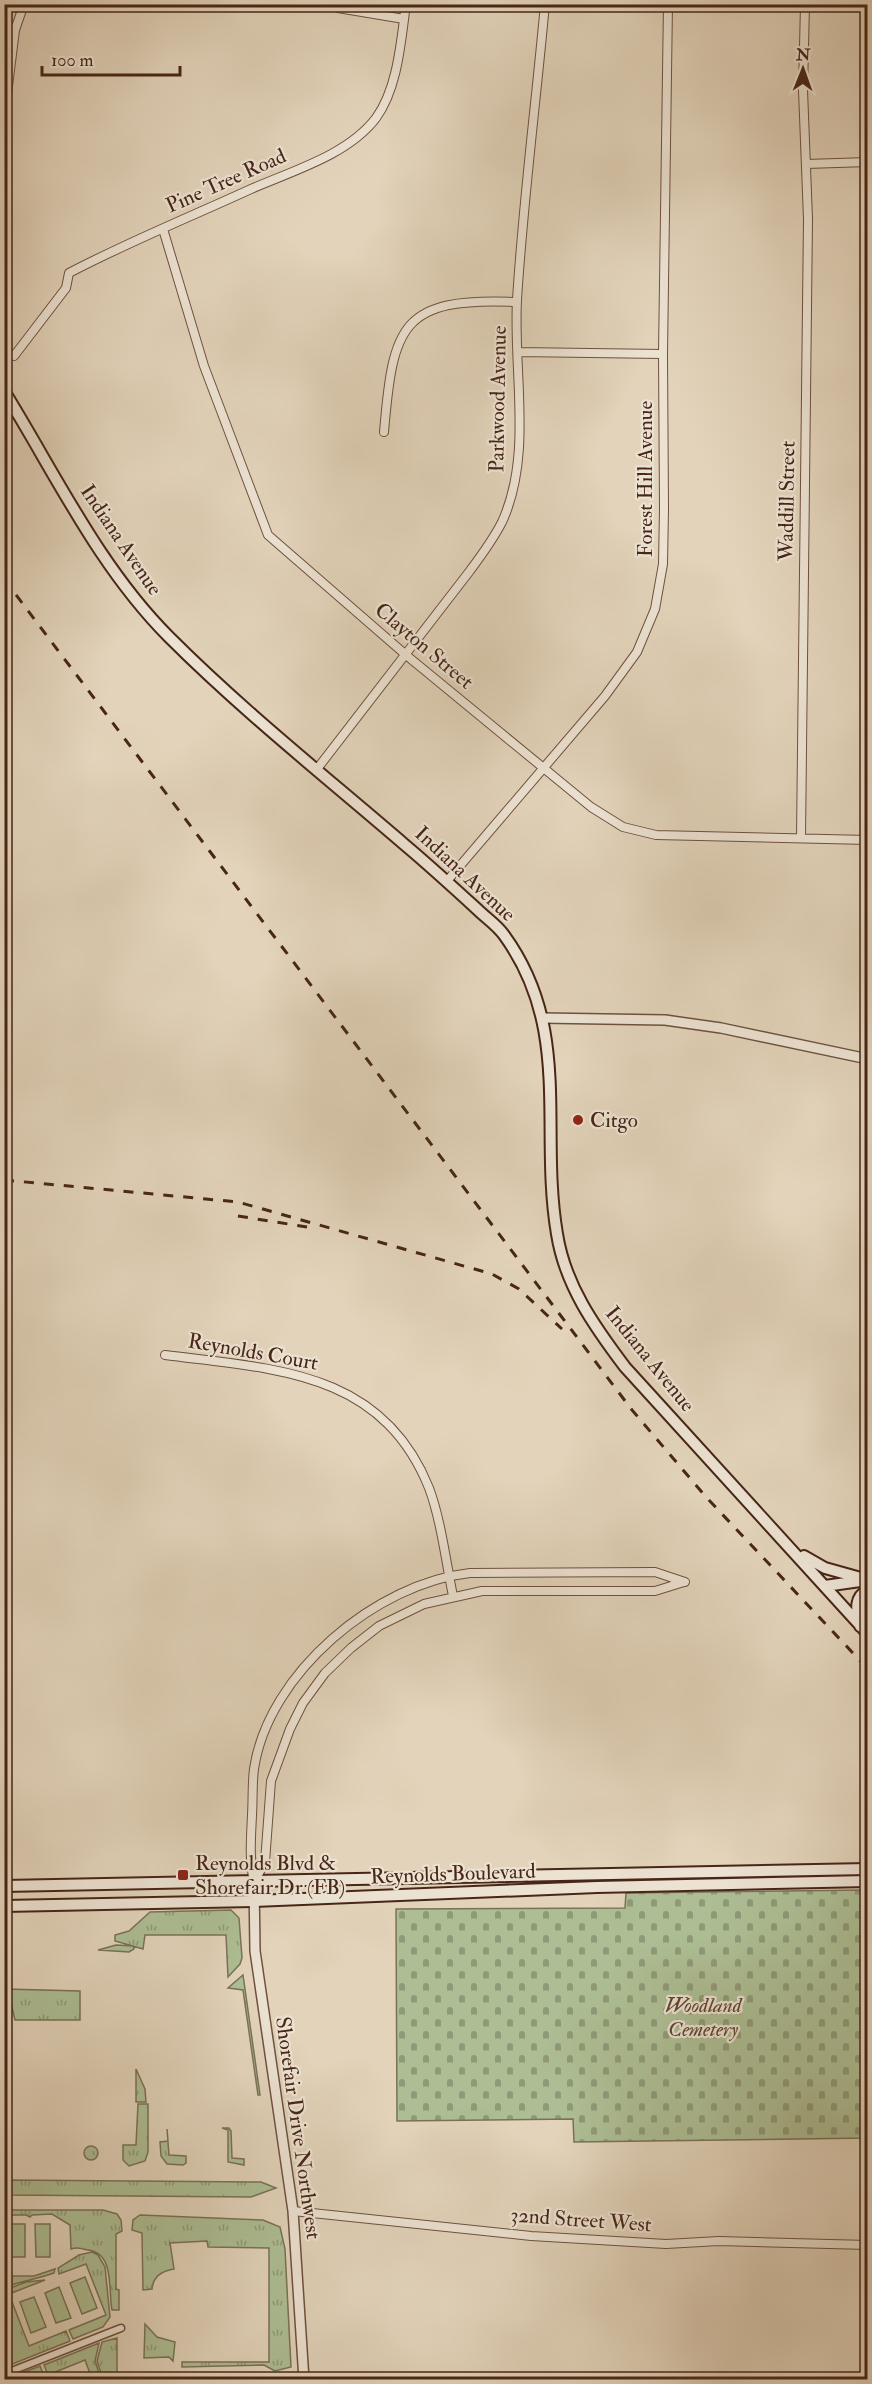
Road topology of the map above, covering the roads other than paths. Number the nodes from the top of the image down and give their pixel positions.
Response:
1 (24, 4) edge
2 (406, 4) edge
3 (545, 4) edge
4 (668, 4) edge
5 (805, 4) edge
6 (338, 8) dead end
7 (404, 18) junction
8 (4, 24) edge
9 (15, 30) junction
10 (4, 118) edge
11 (867, 162) edge
12 (806, 164) junction
13 (163, 229) junction
14 (517, 302) junction
15 (518, 352) junction
16 (663, 354) junction
17 (14, 356) dead end
18 (4, 391) edge
19 (384, 432) dead end
20 (406, 655) junction
21 (542, 768) junction
22 (317, 769) junction
23 (801, 838) junction
24 (867, 840) edge
25 (447, 881) junction
26 (542, 1018) junction
27 (867, 1059) edge
28 (165, 1355) dead end
29 (783, 1540) junction
30 (448, 1575) junction
31 (867, 1581) edge
32 (825, 1586) junction
33 (867, 1590) edge
34 (453, 1596) junction
35 (864, 1630) edge
36 (867, 1869) edge
37 (867, 1881) edge
38 (254, 1882) junction
39 (4, 1886) edge
40 (253, 1901) junction
41 (4, 1906) edge
42 (293, 2211) junction
43 (867, 2245) edge
44 (121, 2328) dead end
45 (4, 2374) edge
46 (304, 2379) edge

1 - 9 street
2 - 7 street, Pine Tree Road
3 - 14 street, Parkwood Avenue
4 - 16 street, Forest Hill Avenue
5 - 12 street, Waddill Street
6 - 7 street
7 - 13 street, Pine Tree Road
8 - 9 street
9 - 10 street
11 - 12 street
12 - 23 street, Waddill Street
13 - 17 street, Pine Tree Road
13 - 20 street, Clayton Street
14 - 15 street, Parkwood Avenue
14 - 19 street
15 - 16 street
15 - 20 street, Parkwood Avenue
16 - 21 street, Forest Hill Avenue
18 - 22 main road, Indiana Avenue
20 - 21 street, Clayton Street
20 - 22 street, Parkwood Avenue
21 - 23 street, Clayton Street
21 - 25 street, Forest Hill Avenue
22 - 25 main road, Indiana Avenue
23 - 24 street, Clayton Street
25 - 26 main road, Indiana Avenue
26 - 27 street
26 - 29 main road, Indiana Avenue
28 - 30 street, Reynolds Court
29 - 31 main road
29 - 32 main road, Indiana Avenue
30 - 34 street, Reynolds Court
30 - 34 street, Shorefair Drive Northwest
30 - 38 street, Shorefair Drive Northwest
31 - 32 main road
32 - 35 main road, Indiana Avenue
33 - 35 main road
34 - 38 street, Shorefair Drive Northwest
36 - 38 main road, Reynolds Boulevard
37 - 40 main road, Reynolds Boulevard
38 - 39 main road, Reynolds Boulevard
38 - 40 street, Shorefair Drive Northwest
40 - 41 main road, Reynolds Boulevard
40 - 42 street, Shorefair Drive Northwest
42 - 43 street, 32nd Street West
42 - 46 street, Shorefair Drive Northwest
44 - 45 street

